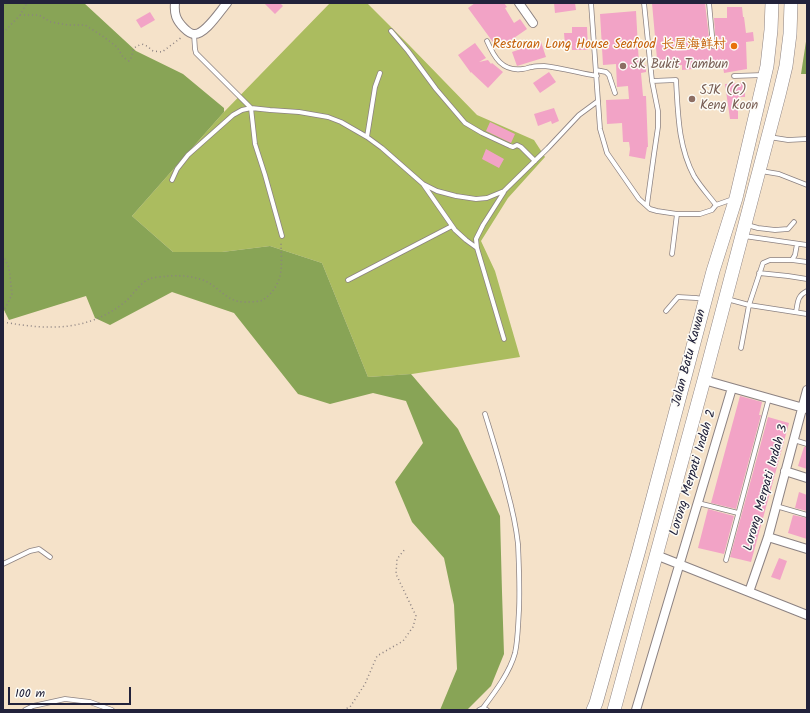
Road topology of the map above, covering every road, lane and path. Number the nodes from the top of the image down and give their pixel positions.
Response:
1 (27, 3) edge
2 (175, 3) edge
3 (227, 3) edge
4 (519, 3) edge
5 (592, 3) edge
6 (644, 3) edge
7 (709, 3) edge
8 (772, 3) edge
9 (793, 4) edge
10 (20, 14) junction
11 (533, 23) dead end
12 (391, 31) dead end
13 (3, 33) edge
14 (191, 33) junction
15 (487, 41) dead end
16 (714, 46) dead end
17 (596, 70) junction
18 (380, 73) dead end
19 (765, 75) junction
20 (597, 76) junction
21 (734, 76) dead end
22 (652, 81) junction
23 (615, 93) dead end
24 (598, 101) junction
25 (251, 108) junction
26 (769, 136) junction
27 (367, 137) junction
28 (807, 139) edge
29 (535, 161) junction
30 (759, 170) junction
31 (172, 180) dead end
32 (423, 184) junction
33 (807, 185) edge
34 (504, 192) junction
35 (736, 198) junction
36 (647, 205) junction
37 (716, 205) junction
38 (677, 214) junction
39 (794, 222) dead end
40 (452, 226) junction
41 (743, 230) junction
42 (282, 236) joint
43 (797, 244) junction
44 (807, 245) edge
45 (477, 248) junction
46 (672, 254) dead end
47 (3, 255) edge
48 (792, 260) junction
49 (807, 262) edge
50 (759, 273) junction
51 (807, 279) edge
52 (348, 280) dead end
53 (807, 291) edge
54 (726, 298) junction
55 (706, 300) junction
56 (749, 305) junction
57 (666, 311) dead end
58 (796, 312) junction
59 (3, 313) edge
60 (807, 314) edge
61 (3, 322) edge
62 (504, 339) dead end
63 (741, 348) dead end
64 (704, 380) junction
65 (732, 388) junction
66 (807, 390) edge
67 (769, 398) junction
68 (805, 408) edge
69 (485, 414) dead end
70 (794, 440) junction
71 (807, 444) edge
72 (785, 471) junction
73 (807, 478) edge
74 (698, 503) junction
75 (776, 506) junction
76 (738, 513) junction
77 (807, 515) edge
78 (768, 537) junction
79 (405, 549) dead end
80 (807, 549) edge
81 (656, 555) junction
82 (50, 558) dead end
83 (726, 560) dead end
84 (3, 564) edge
85 (679, 564) junction
86 (749, 592) junction
87 (807, 616) edge
88 (595, 708) edge
89 (483, 709) edge
90 (25, 710) edge
91 (112, 710) edge
92 (343, 710) edge
93 (614, 710) edge
94 (636, 710) edge

1 - 10 path
2 - 14 street
3 - 14 street
4 - 11 street
5 - 17 lane
6 - 22 lane
7 - 16 lane
8 - 19 main road, Jalan Batu Kawan
9 - 26 main road, Jalan Batu Kawan
10 - 13 path
10 - 14 path
12 - 29 lane
14 - 25 lane
15 - 20 lane
17 - 20 lane
17 - 23 lane
18 - 27 lane
19 - 21 lane
19 - 35 main road, Jalan Batu Kawan
20 - 24 lane
22 - 36 lane
22 - 37 lane
24 - 29 lane
24 - 36 lane
25 - 27 lane
25 - 31 lane
25 - 42 lane
26 - 28 lane
26 - 30 main road, Jalan Batu Kawan
27 - 32 lane
29 - 34 lane
30 - 33 lane
30 - 41 main road, Jalan Batu Kawan
32 - 34 lane
32 - 40 lane
34 - 45 lane
35 - 37 lane
35 - 55 main road, Jalan Batu Kawan
36 - 38 lane
37 - 38 lane
38 - 46 lane
39 - 41 lane
40 - 45 lane
40 - 52 lane
41 - 43 lane
41 - 54 main road, Jalan Batu Kawan
42 - 61 path
43 - 44 lane
43 - 48 lane
45 - 62 lane
47 - 59 path
48 - 49 lane
48 - 50 lane
50 - 51 lane
50 - 56 lane
53 - 58 lane
54 - 56 lane
54 - 64 main road, Jalan Batu Kawan
55 - 57 lane
55 - 88 main road, Jalan Batu Kawan
56 - 58 lane
56 - 63 lane
58 - 60 lane
64 - 65 street
64 - 81 main road, Jalan Batu Kawan
65 - 67 street
65 - 74 street, Lorong Merpati Indah 2
66 - 68 street, Lorong Merpati Indah 3
67 - 68 street
67 - 76 lane
68 - 70 street, Lorong Merpati Indah 3
69 - 89 lane
70 - 71 lane
70 - 72 street, Lorong Merpati Indah 3
72 - 73 street
72 - 75 street, Lorong Merpati Indah 3
74 - 76 lane
74 - 85 street, Lorong Merpati Indah 2
75 - 77 lane
75 - 78 street, Lorong Merpati Indah 3
76 - 83 lane
78 - 80 street
78 - 86 street, Lorong Merpati Indah 3
79 - 92 path
81 - 85 street
81 - 93 main road, Jalan Batu Kawan
82 - 84 lane
85 - 86 street
85 - 94 street, Lorong Merpati Indah 2
86 - 87 street
90 - 91 lane

